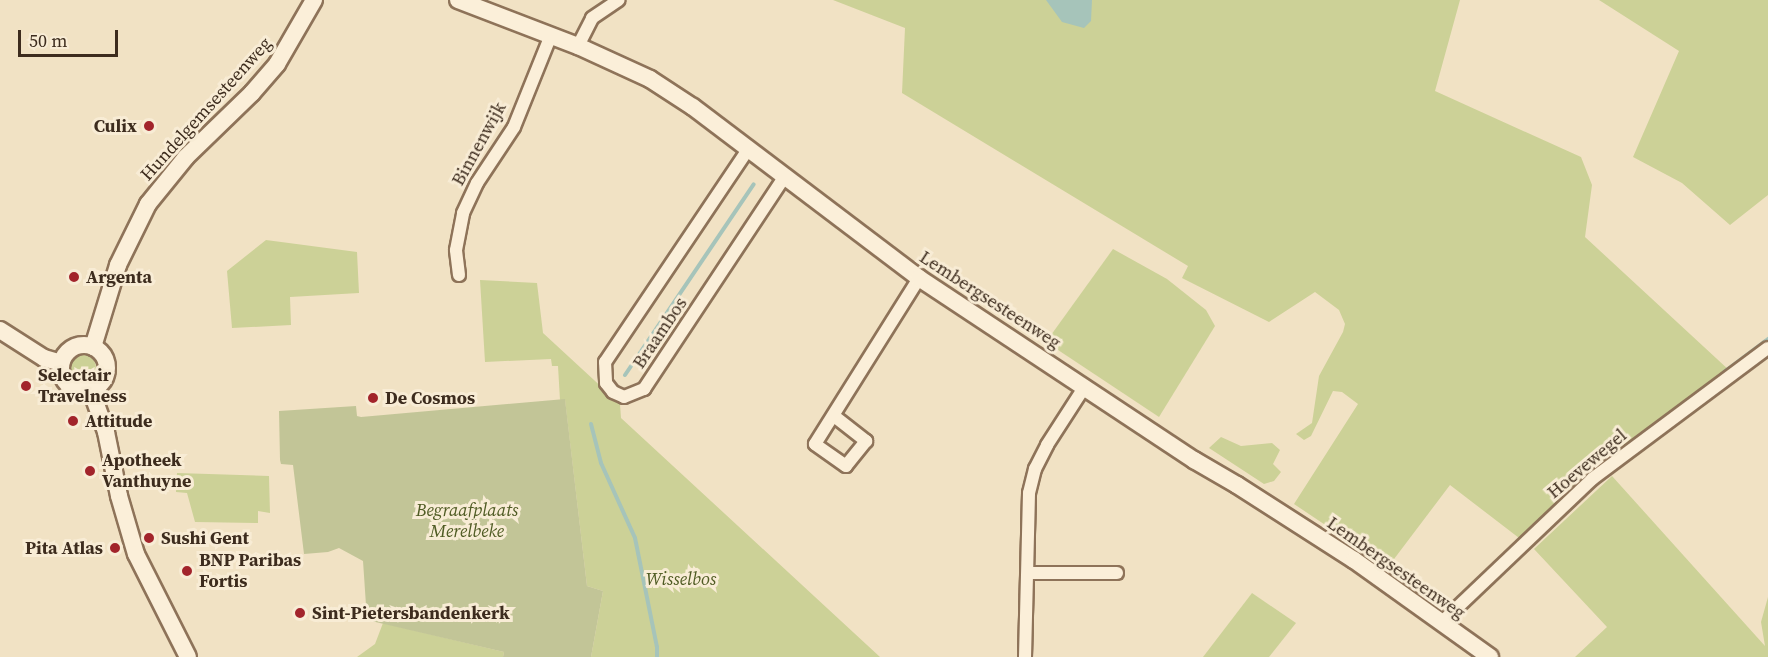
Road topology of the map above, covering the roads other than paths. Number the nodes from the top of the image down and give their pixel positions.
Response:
1 (314, 0) edge
2 (458, 0) edge
3 (619, 0) edge
4 (550, 35) junction
5 (579, 46) junction
6 (749, 148) junction
7 (785, 176) junction
8 (459, 275) dead end
9 (919, 278) junction
10 (0, 330) edge
11 (93, 347) junction
12 (1768, 348) edge
13 (61, 363) junction
14 (1085, 386) junction
15 (91, 390) junction
16 (834, 416) dead end
17 (1028, 573) junction
18 (1117, 573) dead end
19 (1441, 623) junction
20 (188, 657) edge
21 (1025, 657) edge
22 (1490, 657) edge

1 - 11 street, Hundelgemsesteenweg
2 - 4 street, Lembergsesteenweg
3 - 5 street
4 - 5 street, Lembergsesteenweg
4 - 8 street, Binnenwijk
5 - 6 street, Lembergsesteenweg
6 - 7 street, Lembergsesteenweg
6 - 7 street, Braambos
7 - 9 street, Lembergsesteenweg
9 - 14 street, Lembergsesteenweg
9 - 16 street
10 - 13 street
11 - 13 street
11 - 15 street
12 - 19 street, Hoevewegel
13 - 15 street
14 - 17 street
14 - 19 street, Lembergsesteenweg
15 - 20 street
17 - 18 street
17 - 21 street
19 - 22 street, Lembergsesteenweg

